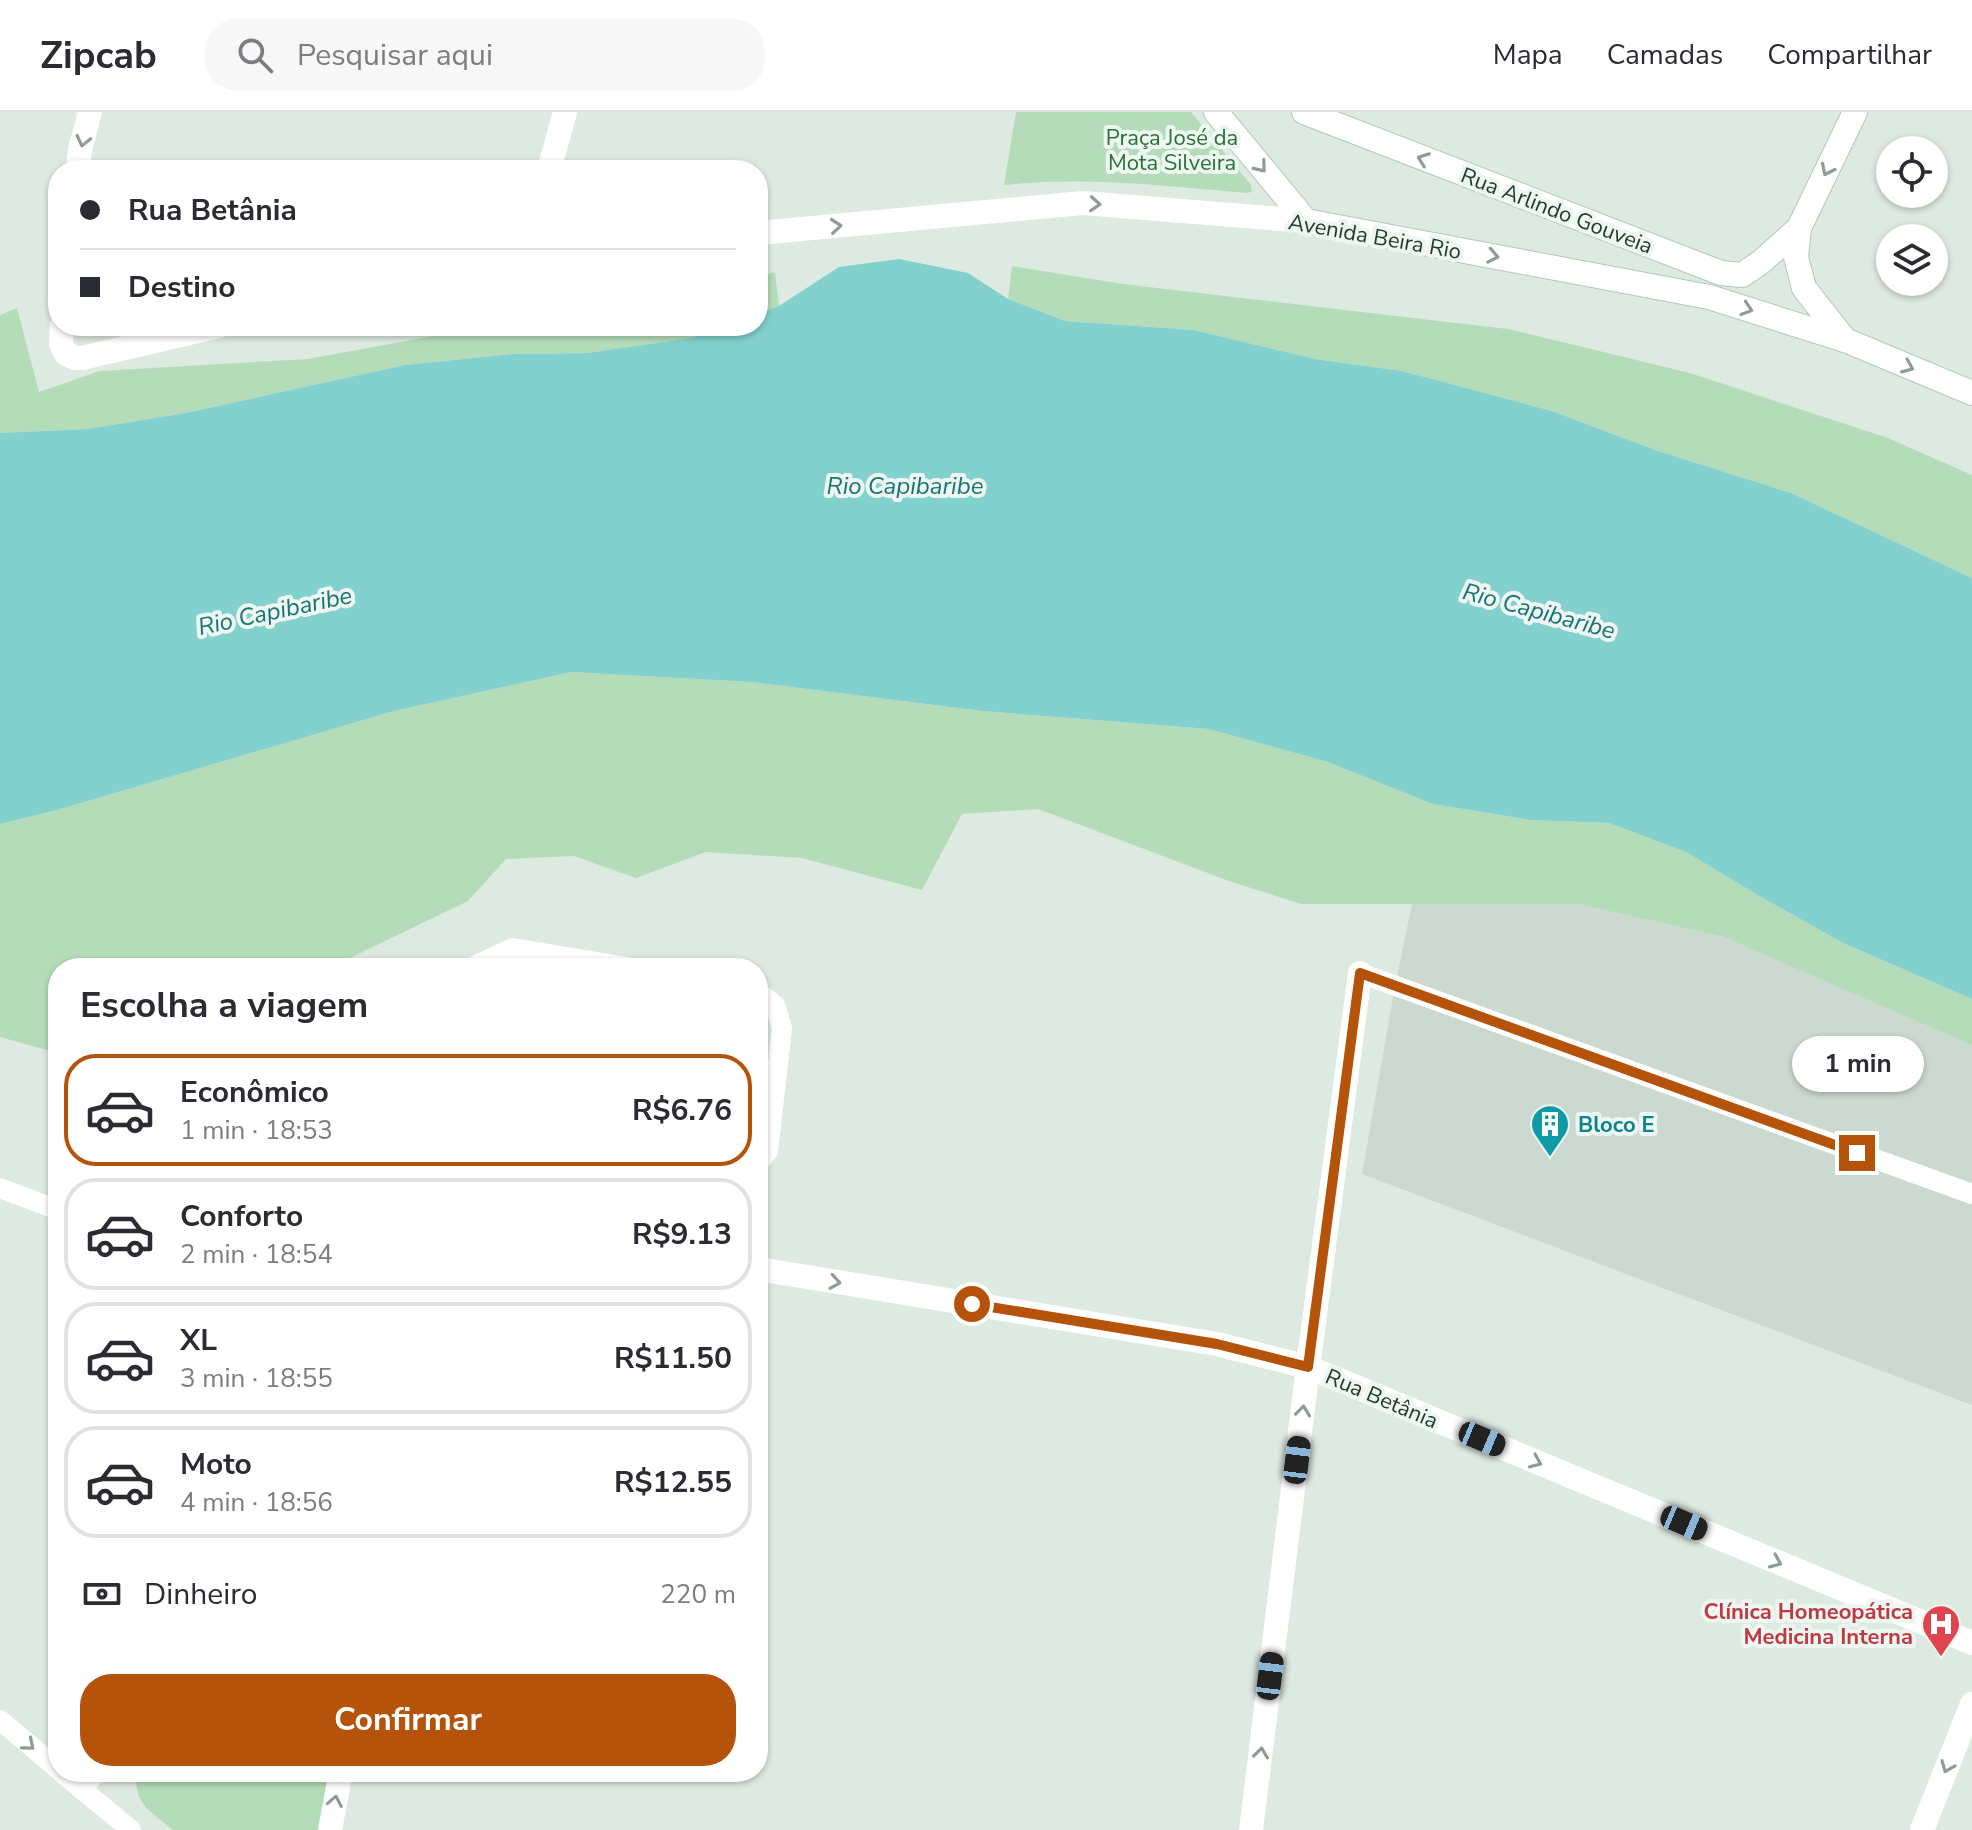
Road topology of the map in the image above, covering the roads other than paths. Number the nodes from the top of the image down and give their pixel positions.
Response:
1 (90, 112) edge
2 (565, 112) edge
3 (1216, 112) edge
4 (1304, 112) edge
5 (1855, 112) edge
6 (79, 160) edge
7 (552, 160) edge
8 (1306, 221) junction
9 (1799, 228) junction
10 (768, 232) edge
11 (61, 336) edge
12 (176, 336) edge
13 (1845, 340) junction
14 (1972, 393) edge
15 (491, 958) edge
16 (573, 958) edge
17 (1360, 973) joint
18 (768, 1000) edge
19 (768, 1078) edge
20 (0, 1188) edge
21 (1972, 1194) edge
22 (48, 1206) edge
23 (768, 1271) edge
24 (1308, 1367) junction
25 (1972, 1643) edge
26 (1972, 1704) edge
27 (0, 1720) edge
28 (48, 1761) edge
29 (73, 1782) edge
30 (88, 1782) edge
31 (339, 1782) edge
32 (82, 1790) junction
33 (131, 1830) edge
34 (330, 1830) edge
35 (1251, 1830) edge
36 (1922, 1830) edge

1 -> 6 street
2 - 7 street
3 -> 8 street
9 -> 4 street, Rua Arlindo Gouveia
5 -> 9 street
10 -> 8 street, Avenida Beira Rio
8 -> 13 street, Avenida Beira Rio
9 - 13 street
11 - 12 street
13 -> 14 street, Avenida Beira Rio
15 - 16 lane
17 - 21 lane
17 - 24 street
18 - 19 lane
20 - 22 lane
23 -> 24 street, Rua Betânia
24 -> 25 street, Rua Betânia
35 -> 24 street
26 -> 36 street
27 -> 28 lane
29 - 32 lane
30 - 32 lane
34 -> 31 street
32 - 33 lane

